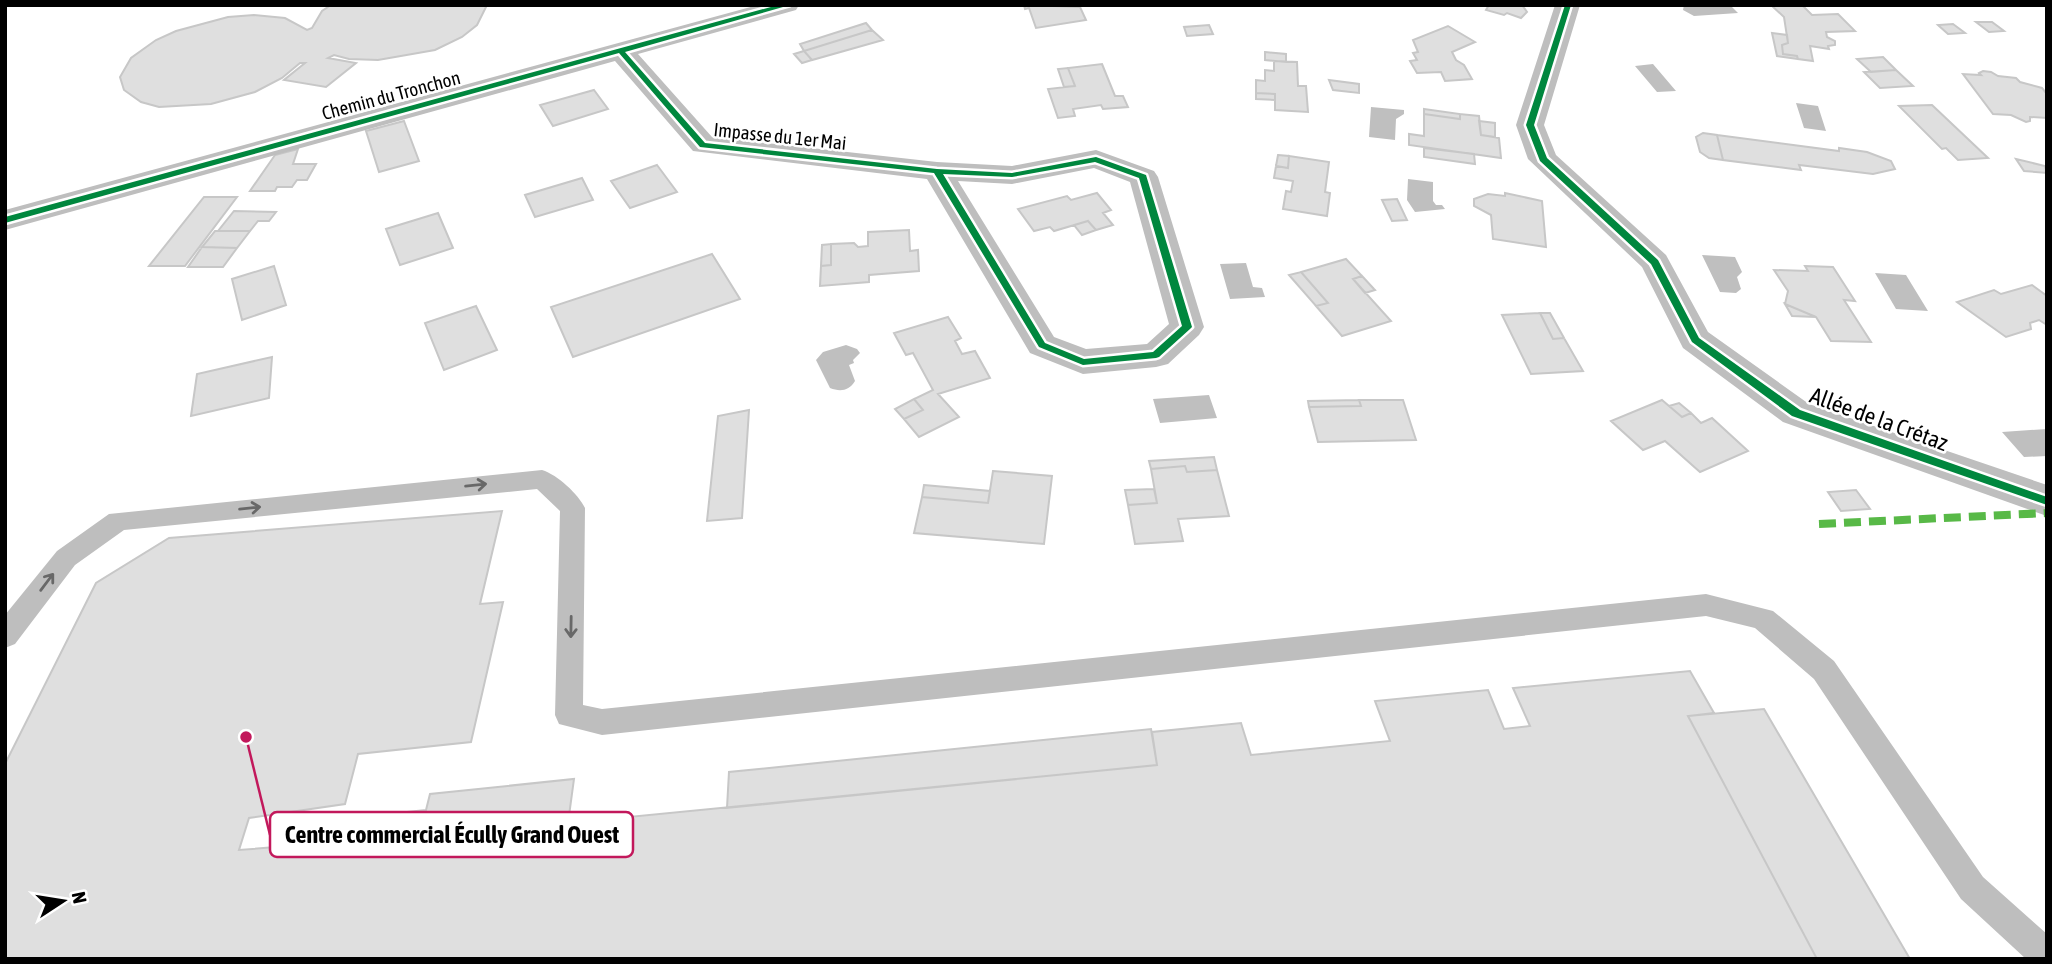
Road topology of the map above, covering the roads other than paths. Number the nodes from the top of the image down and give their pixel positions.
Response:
1 (787, 5) edge
2 (1567, 5) edge
3 (620, 50) junction
4 (937, 172) junction
5 (5, 220) edge
6 (2047, 501) edge
7 (5, 636) edge
8 (2047, 956) edge

1 - 3 street, Chemin du Tronchon
2 - 6 street, Allée de la Crétaz
3 - 4 street, Impasse du 1er Mai
3 - 5 street, Chemin du Tronchon
4 - 4 street, Impasse du 1er Mai
7 -> 8 lane

